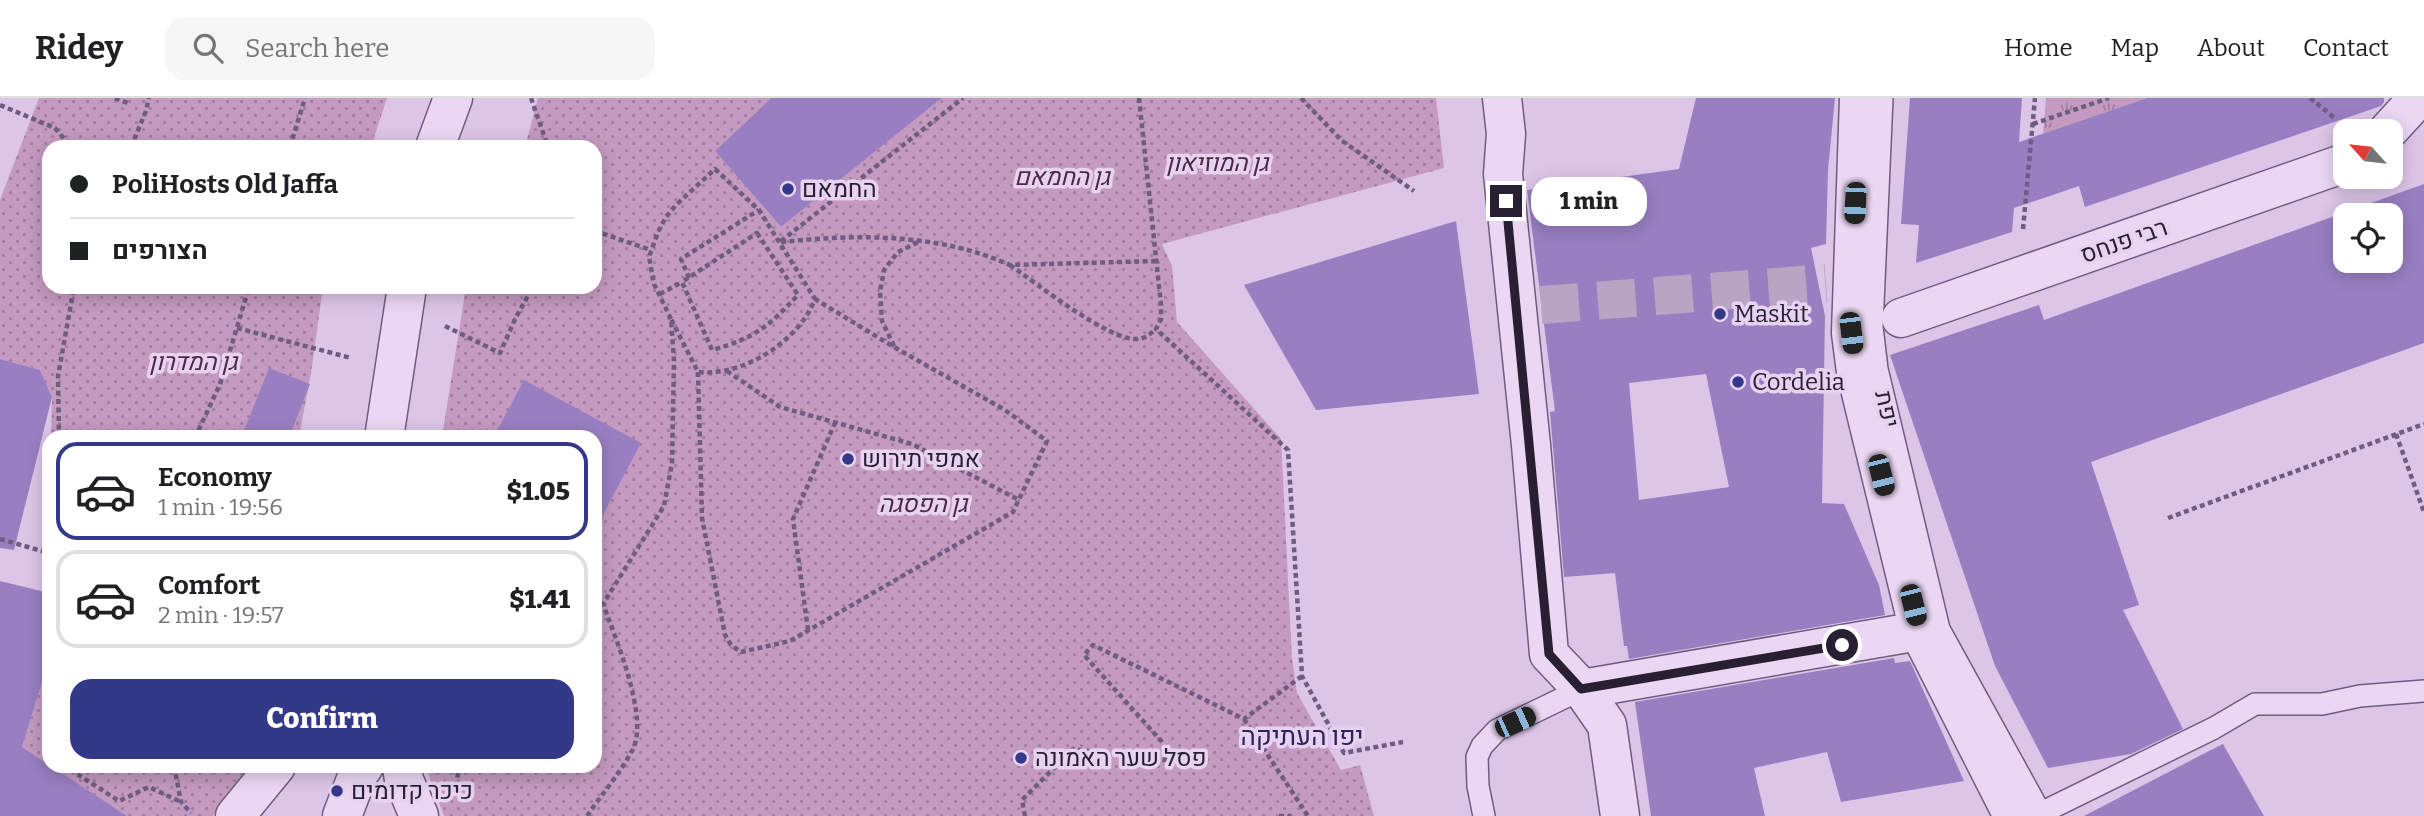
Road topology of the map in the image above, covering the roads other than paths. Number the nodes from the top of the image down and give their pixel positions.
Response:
1 (453, 98) edge
2 (1502, 98) edge
3 (1860, 98) edge
4 (1882, 98) edge
5 (2418, 98) edge
6 (2399, 119) edge
7 (438, 140) edge
8 (2333, 167) edge
9 (406, 297) edge
10 (1902, 317) dead end
11 (385, 430) edge
12 (1920, 631) junction
13 (1581, 689) junction
14 (2424, 691) edge
15 (270, 773) edge
16 (359, 773) edge
17 (403, 773) edge
18 (2033, 815) edge
19 (235, 816) edge
20 (342, 816) edge
21 (419, 816) edge
22 (1484, 816) edge
23 (1620, 816) edge

1 - 7 street
2 - 13 street
3 - 12 street, יפת
4 - 18 lane, יפת
5 - 6 street
8 - 10 street, רבי פנחס
9 - 11 street
12 - 13 street
12 - 18 street, יפת
13 - 22 lane
13 - 23 street
14 - 18 lane
15 - 19 street
16 - 20 street
17 - 21 street

